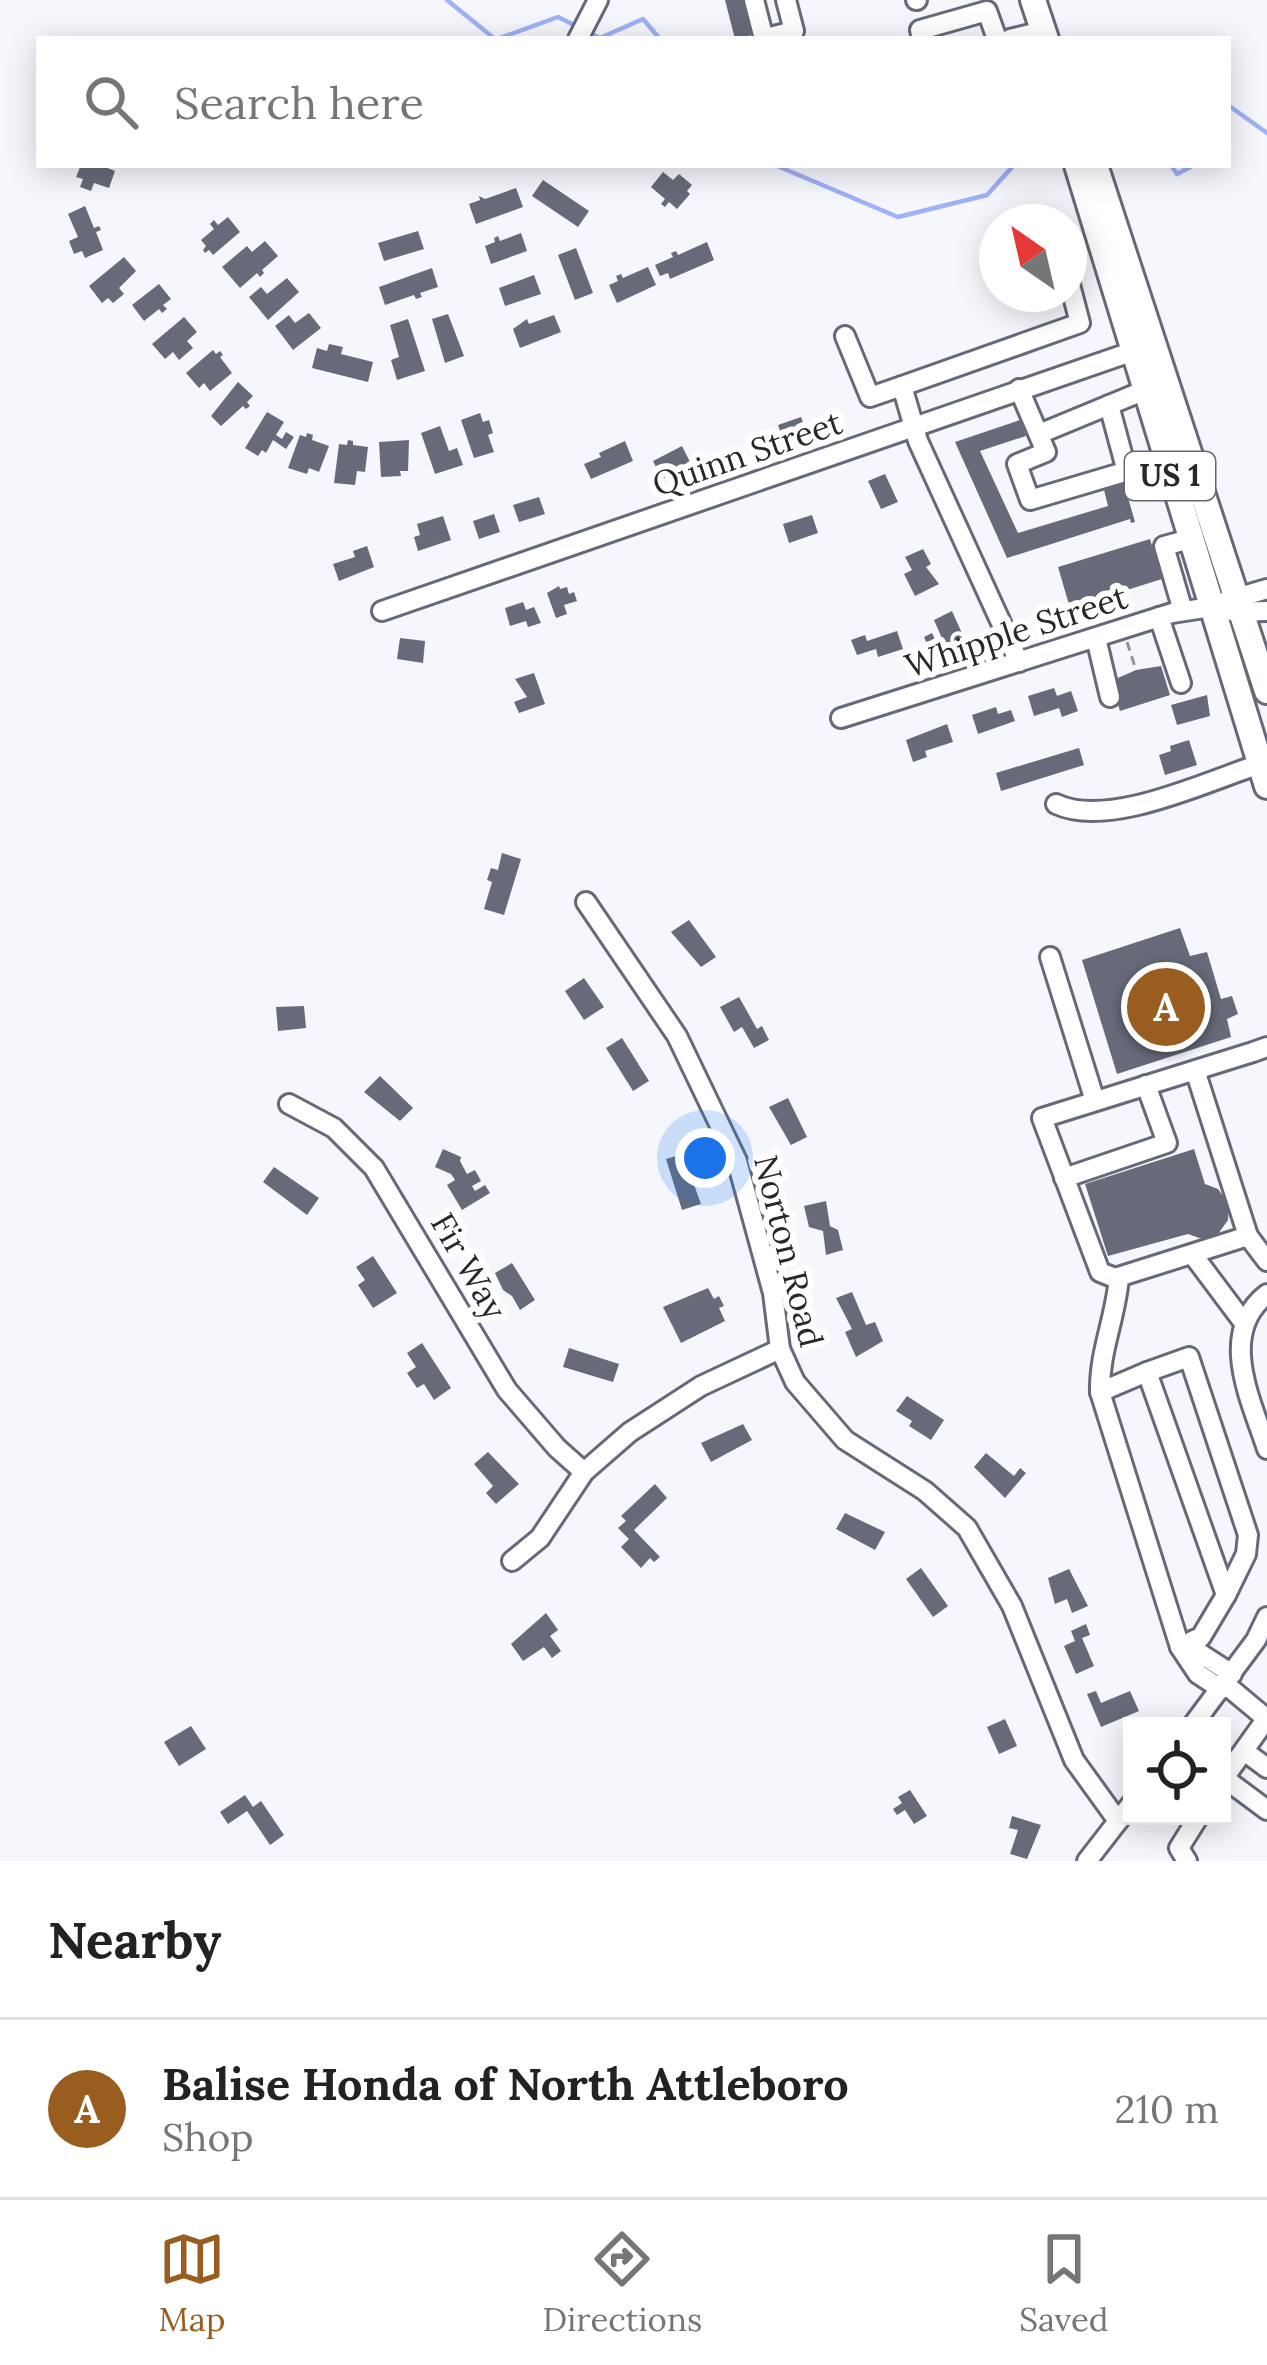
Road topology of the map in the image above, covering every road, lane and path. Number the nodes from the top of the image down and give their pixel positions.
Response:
1 (754, 0) edge
2 (786, 0) edge
3 (1034, 0) edge
4 (593, 9) edge
5 (1045, 35) edge
6 (580, 36) edge
7 (765, 36) edge
8 (777, 36) edge
9 (921, 36) edge
10 (996, 36) edge
11 (1078, 168) edge
12 (1096, 168) edge
13 (1077, 312) edge
14 (845, 336) dead end
15 (1131, 352) junction
16 (902, 386) junction
17 (1019, 389) junction
18 (1143, 391) junction
19 (1108, 405) junction
20 (913, 427) junction
21 (1039, 434) junction
22 (1165, 460) junction
23 (1127, 472) junction
24 (1190, 539) junction
25 (1267, 589) edge
26 (1249, 606) edge
27 (1211, 607) junction
28 (382, 611) dead end
29 (1183, 611) junction
30 (1159, 617) junction
31 (1123, 629) junction
32 (1096, 638) junction
33 (1019, 662) junction
34 (1136, 670) dead end
35 (1265, 674) edge
36 (1181, 682) dead end
37 (1110, 697) dead end
38 (841, 718) dead end
39 (1264, 775) edge
40 (1056, 804) dead end
41 (586, 902) dead end
42 (1050, 957) dead end
43 (1267, 1047) edge
44 (1195, 1070) junction
45 (1146, 1085) junction
46 (1095, 1101) junction
47 (289, 1104) dead end
48 (1064, 1178) junction
49 (1248, 1236) junction
50 (1193, 1255) junction
51 (1267, 1261) edge
52 (1119, 1277) junction
53 (1267, 1294) edge
54 (1244, 1323) junction
55 (780, 1348) junction
56 (1147, 1372) junction
57 (1100, 1392) junction
58 (1267, 1449) edge
59 (584, 1472) junction
60 (512, 1561) dead end
61 (1226, 1595) junction
62 (1267, 1617) edge
63 (1187, 1643) junction
64 (1226, 1682) junction
65 (1199, 1717) edge
66 (1244, 1751) junction
67 (1267, 1768) edge
68 (1231, 1769) edge
69 (1231, 1785) edge
70 (1267, 1810) edge
71 (1123, 1815) edge
72 (1118, 1821) junction
73 (1193, 1825) edge
74 (1087, 1861) edge
75 (1187, 1861) edge

1 - 7 street
2 - 8 street
3 - 5 main road
4 - 6 street
9 - 10 street
11 - 15 main road, US 1
12 - 26 main road, US 1
13 - 16 street
14 - 16 street
15 - 17 street, Quinn Street
15 - 18 main road, US 1
16 - 20 street
17 - 20 street, Quinn Street
17 - 21 street
18 - 19 street
18 - 22 main road, US 1
19 - 21 street
19 - 23 street
20 - 28 street, Quinn Street
20 - 33 street
21 - 23 street
22 - 23 street
22 - 24 main road, US 1
24 - 27 main road, US 1
24 - 29 street
25 - 26 street, Whipple Street
26 - 27 street, Whipple Street
26 - 35 main road, US 1
27 - 29 street, Whipple Street
27 - 39 main road, US 1
29 - 30 street, Whipple Street
30 - 31 street, Whipple Street
30 - 36 street
31 - 32 street, Whipple Street
31 - 34 path
32 - 33 street, Whipple Street
32 - 37 street
33 - 38 street, Whipple Street
39 - 40 street
41 - 55 street, Norton Road
42 - 46 street
43 - 44 street
44 - 45 street
44 - 49 street
45 - 46 street
45 - 48 street
46 - 48 street
47 - 59 street, Fir Way
48 - 52 street
49 - 50 street
49 - 51 street
50 - 52 street
50 - 54 street
52 - 57 street
53 - 54 street
54 - 58 street
55 - 59 street
55 - 72 street, Norton Road
56 - 57 street
56 - 61 street
56 - 61 street
57 - 63 street
59 - 60 street
61 - 63 street
62 - 64 street
63 - 64 street
64 - 65 street
64 - 66 street
66 - 67 street
66 - 68 street
69 - 70 street
71 - 72 street
72 - 74 street
73 - 75 street

